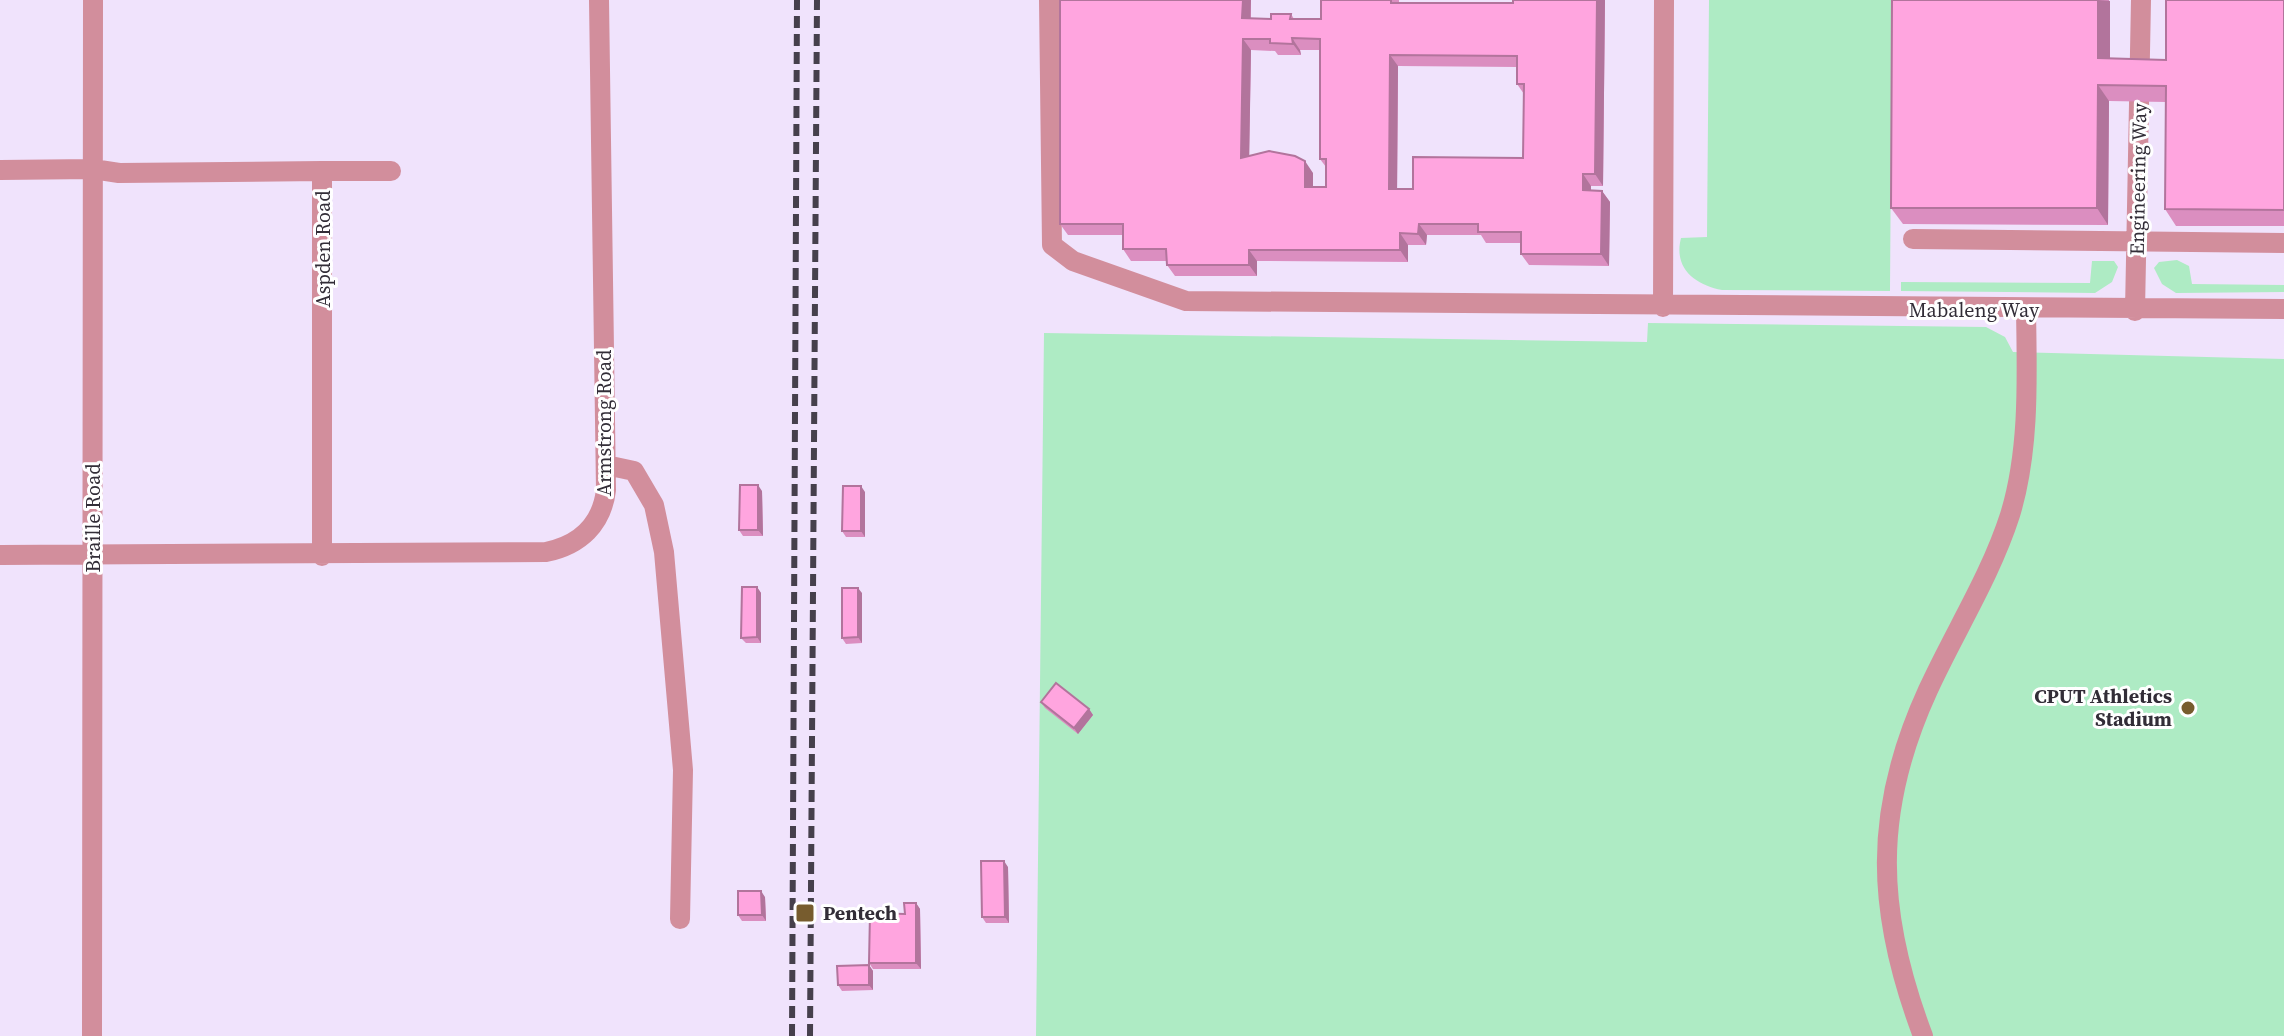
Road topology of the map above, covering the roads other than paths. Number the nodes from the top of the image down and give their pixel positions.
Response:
1 (93, 0) edge
2 (599, 0) edge
3 (1049, 0) edge
4 (1664, 0) edge
5 (2141, 0) edge
6 (93, 169) junction
7 (0, 170) edge
8 (322, 171) junction
9 (391, 171) dead end
10 (1913, 239) dead end
11 (2138, 242) junction
12 (2284, 243) edge
13 (1663, 307) junction
14 (2284, 309) edge
15 (2026, 310) junction
16 (2135, 311) junction
17 (606, 465) junction
18 (93, 554) junction
19 (0, 555) edge
20 (322, 556) junction
21 (680, 919) dead end
22 (92, 1036) edge
23 (1923, 1036) edge

1 - 6 street, Braille Road
2 - 17 street, Armstrong Road
3 - 13 street, Mabaleng Way
4 - 13 street
5 - 11 street, Engineering Way
6 - 7 street, Aspden Road
6 - 8 street, Aspden Road
6 - 18 street, Braille Road
8 - 9 street
8 - 20 street, Aspden Road
10 - 11 street
11 - 12 street
11 - 16 street, Engineering Way
13 - 15 street, Mabaleng Way
14 - 16 street, Mabaleng Way
15 - 16 street, Mabaleng Way
15 - 23 street
17 - 20 street, Armstrong Road
17 - 21 street
18 - 19 street, Armstrong Road
18 - 20 street, Armstrong Road
18 - 22 street, Braille Road

